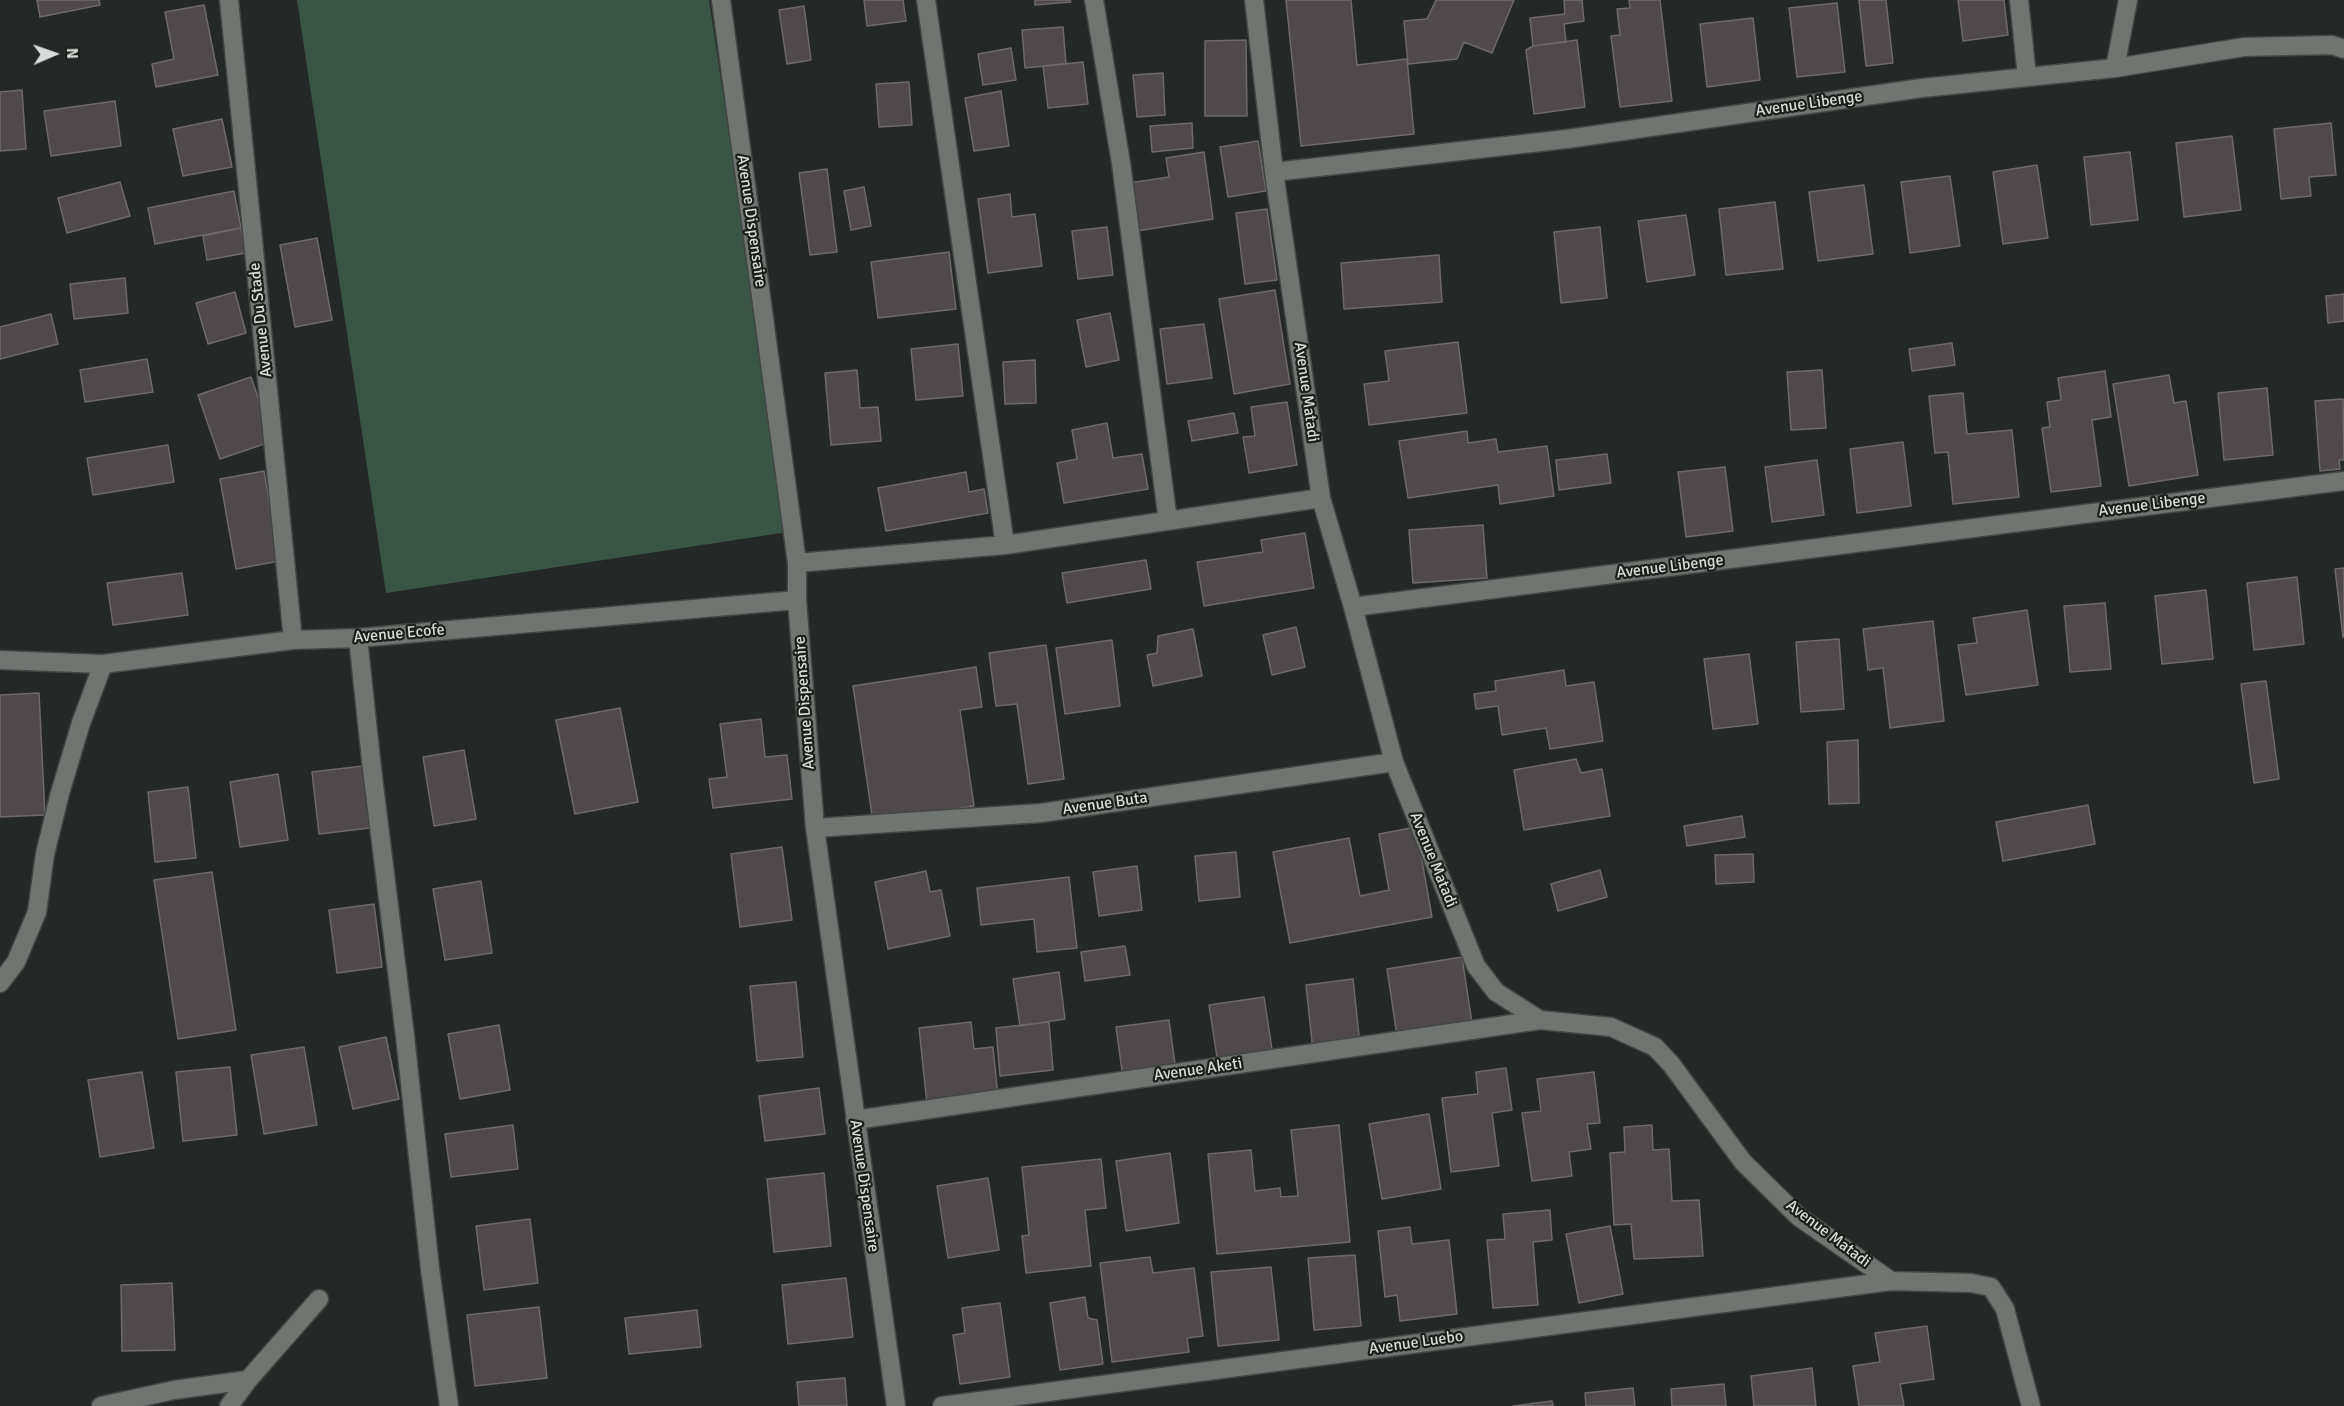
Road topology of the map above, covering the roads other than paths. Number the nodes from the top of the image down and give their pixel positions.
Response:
1 (229, 0) edge
2 (721, 0) edge
3 (926, 0) edge
4 (1094, 0) edge
5 (1254, 0) edge
6 (2019, 0) edge
7 (2128, 0) edge
8 (2344, 49) edge
9 (2115, 68) junction
10 (2027, 77) junction
11 (1274, 172) junction
12 (2344, 481) edge
13 (1321, 498) junction
14 (1168, 521) junction
15 (1005, 545) junction
16 (797, 563) junction
17 (797, 600) junction
18 (1353, 607) junction
19 (358, 638) junction
20 (293, 640) junction
21 (0, 660) edge
22 (103, 664) junction
23 (1394, 762) junction
24 (815, 828) junction
25 (0, 983) edge
26 (1540, 1020) junction
27 (855, 1120) junction
28 (1891, 1281) junction
29 (319, 1299) dead end
30 (248, 1380) junction
31 (101, 1406) edge
32 (229, 1406) edge
33 (449, 1406) edge
34 (896, 1406) edge
35 (942, 1406) edge
36 (2031, 1406) edge

1 - 20 street, Avenue Du Stade
2 - 16 street, Avenue Dispensaire
3 - 15 street
4 - 14 street
5 - 11 street, Avenue Matadi
6 - 10 street
7 - 9 street
8 - 9 street, Avenue Libenge
9 - 10 street, Avenue Libenge
10 - 11 street, Avenue Libenge
11 - 13 street, Avenue Matadi
12 - 18 street, Avenue Libenge
13 - 14 street
13 - 18 street, Avenue Matadi
14 - 15 street
15 - 16 street
16 - 17 street, Avenue Dispensaire
17 - 19 street, Avenue Ecofe
17 - 24 street, Avenue Dispensaire
18 - 23 street, Avenue Matadi
19 - 20 street, Avenue Ecofe
19 - 33 street
20 - 22 street, Avenue Ecofe
21 - 22 street, Avenue Ecofe
22 - 25 street
23 - 24 street, Avenue Buta
23 - 26 street, Avenue Matadi
24 - 27 street, Avenue Dispensaire
26 - 27 street, Avenue Aketi
26 - 28 street, Avenue Matadi
27 - 34 street, Avenue Dispensaire
28 - 35 street, Avenue Luebo
28 - 36 street
29 - 30 street
30 - 31 street
30 - 32 street

